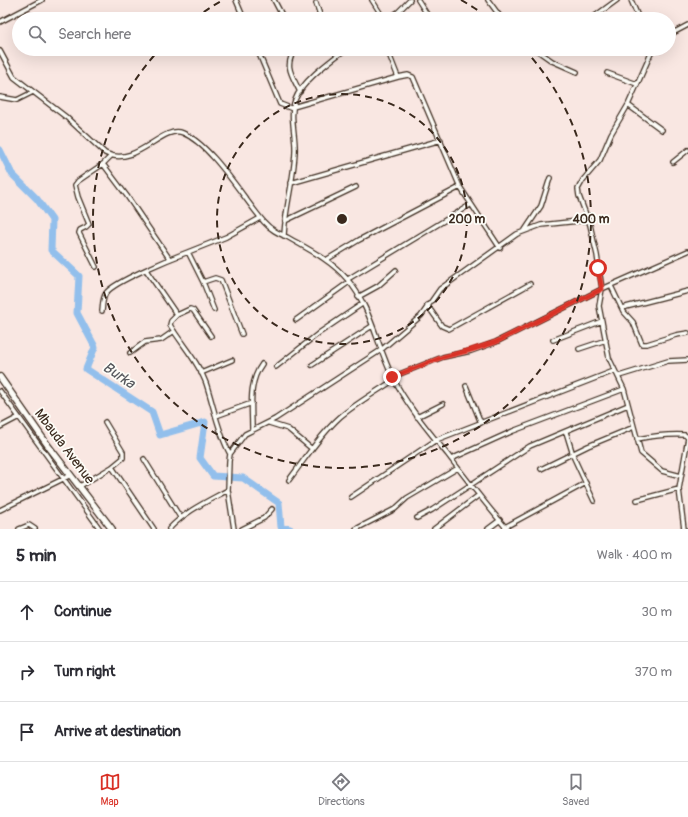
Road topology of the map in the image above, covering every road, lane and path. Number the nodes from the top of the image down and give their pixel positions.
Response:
1 (42, 0) edge
2 (236, 0) edge
3 (274, 0) edge
4 (372, 0) edge
5 (410, 0) edge
6 (418, 0) edge
7 (488, 0) edge
8 (617, 0) edge
9 (631, 0) edge
10 (316, 3) dead end
11 (19, 12) edge
12 (241, 12) edge
13 (280, 12) edge
14 (319, 12) edge
15 (381, 12) edge
16 (398, 12) edge
17 (426, 12) edge
18 (497, 12) edge
19 (601, 12) edge
20 (636, 12) edge
21 (12, 16) edge
22 (0, 22) edge
23 (688, 25) edge
24 (676, 31) edge
25 (0, 51) edge
26 (260, 56) edge
27 (291, 56) edge
28 (337, 56) edge
29 (390, 56) edge
30 (545, 56) edge
31 (649, 56) edge
32 (577, 72) dead end
33 (606, 72) dead end
34 (398, 77) junction
35 (637, 84) junction
36 (33, 92) junction
37 (300, 92) junction
38 (0, 97) edge
39 (628, 105) junction
40 (293, 108) junction
41 (662, 130) dead end
42 (441, 140) junction
43 (688, 150) edge
44 (111, 156) junction
45 (673, 162) dead end
46 (103, 164) junction
47 (550, 178) dead end
48 (291, 183) junction
49 (356, 187) dead end
50 (460, 187) junction
51 (470, 205) junction
52 (260, 218) junction
53 (588, 220) junction
54 (285, 221) junction
55 (524, 230) junction
56 (284, 236) junction
57 (500, 248) junction
58 (688, 251) edge
59 (188, 252) junction
60 (169, 258) junction
61 (326, 260) junction
62 (96, 267) dead end
63 (146, 270) junction
64 (396, 270) dead end
65 (348, 280) junction
66 (203, 282) junction
67 (530, 284) dead end
68 (611, 286) junction
69 (602, 289) junction
70 (688, 290) edge
71 (358, 297) junction
72 (362, 304) junction
73 (428, 305) junction
74 (622, 308) junction
75 (214, 310) dead end
76 (102, 311) dead end
77 (177, 315) junction
78 (296, 320) dead end
79 (602, 321) junction
80 (372, 326) junction
81 (174, 331) junction
82 (688, 333) edge
83 (242, 334) dead end
84 (211, 336) dead end
85 (553, 340) dead end
86 (606, 340) junction
87 (579, 349) dead end
88 (382, 350) junction
89 (130, 353) dead end
90 (232, 360) dead end
91 (688, 360) edge
92 (262, 364) dead end
93 (312, 365) dead end
94 (276, 367) dead end
95 (614, 371) junction
96 (201, 372) junction
97 (619, 376) junction
98 (0, 377) edge
99 (393, 378) junction
100 (466, 386) dead end
101 (624, 389) junction
102 (0, 392) edge
103 (252, 403) junction
104 (443, 404) dead end
105 (628, 405) junction
106 (216, 416) junction
107 (19, 417) junction
108 (417, 417) junction
109 (105, 422) dead end
110 (269, 423) junction
111 (481, 423) junction
112 (0, 427) edge
113 (634, 427) junction
114 (252, 429) junction
115 (566, 432) junction
116 (688, 438) edge
117 (637, 439) junction
118 (436, 440) junction
119 (312, 449) junction
120 (572, 453) junction
121 (230, 454) junction
122 (144, 459) dead end
123 (451, 460) junction
124 (112, 467) junction
125 (458, 468) junction
126 (541, 469) dead end
127 (71, 475) junction
128 (681, 476) junction
129 (64, 480) junction
130 (289, 480) dead end
131 (586, 483) junction
132 (470, 484) junction
133 (80, 486) junction
134 (679, 489) junction
135 (228, 490) junction
136 (478, 495) junction
137 (351, 497) dead end
138 (637, 500) dead end
139 (594, 501) dead end
140 (272, 509) dead end
141 (0, 510) edge
142 (180, 517) junction
143 (417, 518) dead end
144 (500, 520) junction
145 (506, 528) edge
146 (19, 529) edge
147 (35, 529) edge
148 (100, 529) edge
149 (112, 529) edge
150 (154, 529) edge
151 (169, 529) edge
152 (234, 529) edge
153 (242, 529) edge
154 (356, 529) edge
155 (434, 529) edge
156 (488, 529) edge
157 (684, 529) edge

1 - 11 street
2 - 12 street
3 - 13 street
4 - 15 street
5 - 16 street
6 - 17 street
7 - 18 street
8 - 19 street
9 - 20 street
10 - 14 street
21 - 22 street
23 - 24 street
25 - 36 street
26 - 40 street
27 - 37 street
28 - 37 street
29 - 34 street
30 - 32 street
31 - 35 street
33 - 35 street
34 - 40 street
34 - 42 street
35 - 39 street
36 - 38 street
36 - 44 street
37 - 40 street
39 - 41 street
39 - 53 street
40 - 48 street
42 - 48 street
42 - 50 street
43 - 45 street
44 - 46 street
44 - 52 street
46 - 60 street
46 - 62 street
47 - 55 street
48 - 54 street
49 - 54 street
50 - 51 street
50 - 61 street
51 - 57 street
51 - 65 street
52 - 56 street
52 - 59 street
53 - 55 street
53 - 69 street
54 - 56 street
55 - 57 street
56 - 61 street
57 - 73 street
58 - 68 street
59 - 60 street
59 - 66 street
60 - 63 street
61 - 65 street
63 - 76 street
63 - 77 street
64 - 71 street
65 - 71 street
65 - 78 street
66 - 75 street
66 - 83 street
67 - 73 street
68 - 69 street
68 - 74 street
69 - 79 street
69 - 99 street
70 - 74 street
71 - 72 street
72 - 80 street
72 - 94 street
73 - 88 street
74 - 82 street
77 - 81 street
77 - 84 street
79 - 85 street
79 - 86 street
80 - 88 street
80 - 93 street
81 - 89 street
81 - 96 street
86 - 87 street
86 - 95 street
88 - 99 street
88 - 110 street
90 - 96 street
91 - 97 street
92 - 103 street
95 - 97 street
95 - 111 street
96 - 106 street
97 - 101 street
98 - 127 street, Mbauda Avenue
99 - 108 street
99 - 119 street
100 - 111 street
101 - 105 street
101 - 123 street
102 - 107 street
103 - 106 street
103 - 114 street
104 - 108 street
105 - 113 street
105 - 115 street
106 - 121 street
107 - 112 street
107 - 129 street
108 - 118 street
109 - 124 street
110 - 114 street
110 - 119 street
111 - 118 street
113 - 117 street
113 - 120 street
114 - 121 street
115 - 120 street
115 - 132 street
116 - 117 street
116 - 128 street
117 - 128 street
118 - 123 street
118 - 137 street
119 - 130 street
120 - 126 street
120 - 131 street
121 - 135 street
122 - 142 street
123 - 125 street
124 - 133 street
124 - 150 street
125 - 132 street
125 - 154 street
127 - 129 street
127 - 133 street, Mbauda Avenue
128 - 134 street
129 - 141 street
129 - 148 street
131 - 139 street
131 - 145 street
132 - 136 street
132 - 143 street
133 - 149 street, Mbauda Avenue
134 - 138 street
134 - 157 street
135 - 142 street
135 - 152 street
136 - 144 street
136 - 155 street
140 - 153 street
142 - 151 street
144 - 145 street
144 - 156 street
146 - 147 street

